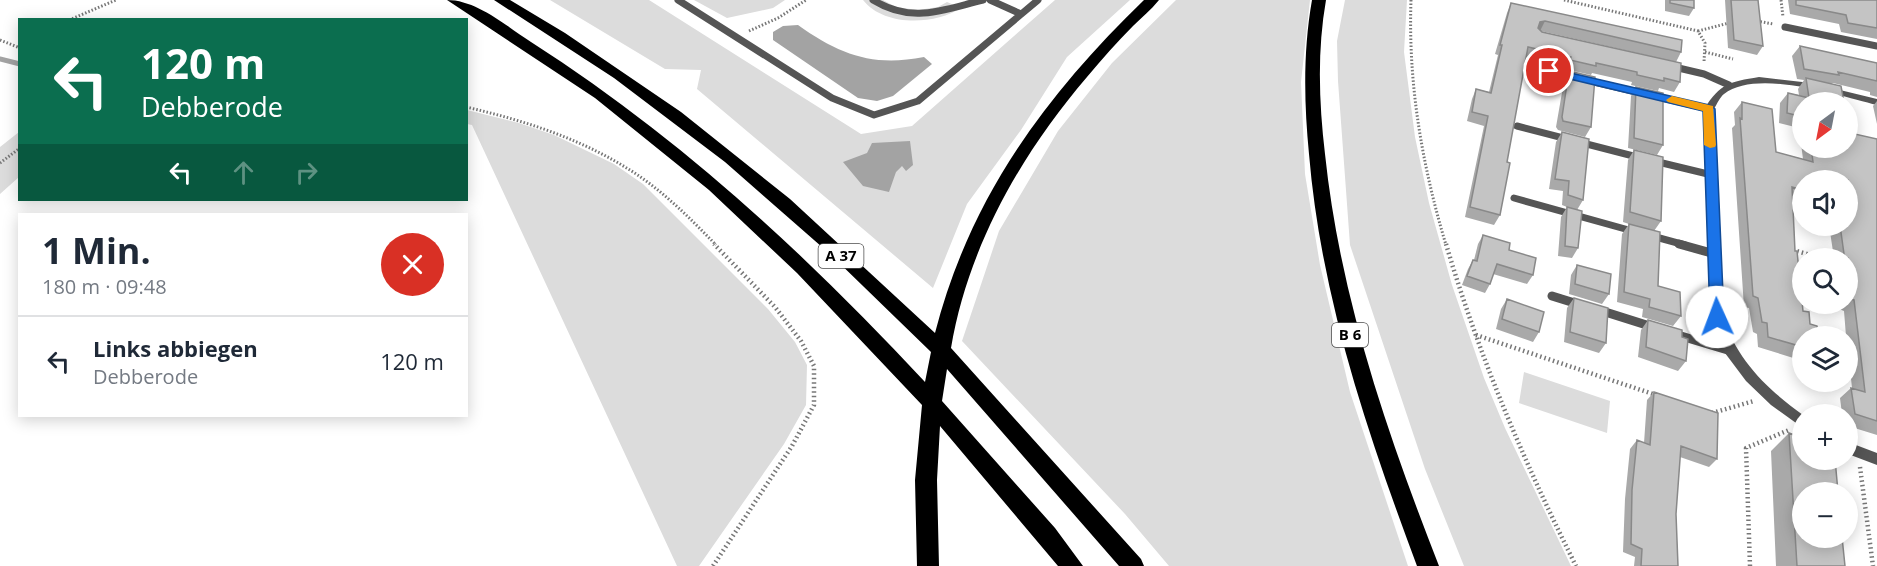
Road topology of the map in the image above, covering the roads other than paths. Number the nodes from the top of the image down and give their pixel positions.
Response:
1 (454, 0) edge
2 (501, 0) edge
3 (678, 0) edge
4 (873, 0) edge
5 (983, 0) edge
6 (990, 0) edge
7 (1038, 0) edge
8 (1152, 0) edge
9 (1319, 0) edge
10 (1021, 14) junction
11 (1785, 27) road end
12 (1877, 46) edge
13 (1660, 64) edge
14 (1526, 66) edge
15 (1730, 85) junction
16 (1877, 102) edge
17 (1709, 109) junction
18 (1517, 126) edge
19 (1712, 175) junction
20 (1514, 198) dead end
21 (1715, 254) junction
22 (1552, 296) dead end
23 (1731, 351) junction
24 (1792, 419) edge
25 (1858, 451) edge
26 (1877, 459) edge
27 (928, 566) edge
28 (1072, 566) edge
29 (1133, 566) edge
30 (1428, 566) edge

1 - 28 highway, A 37
2 - 29 highway, A 37
3 - 10 lane
4 - 5 lane
6 - 10 lane
7 - 10 lane
8 - 27 highway
9 - 30 highway, B 6
11 - 12 lane
13 - 15 lane
14 - 17 lane
15 - 16 street
15 - 17 street
17 - 19 street
18 - 19 lane
19 - 21 street
20 - 21 lane
21 - 23 street
22 - 23 lane
23 - 24 street
25 - 26 street

